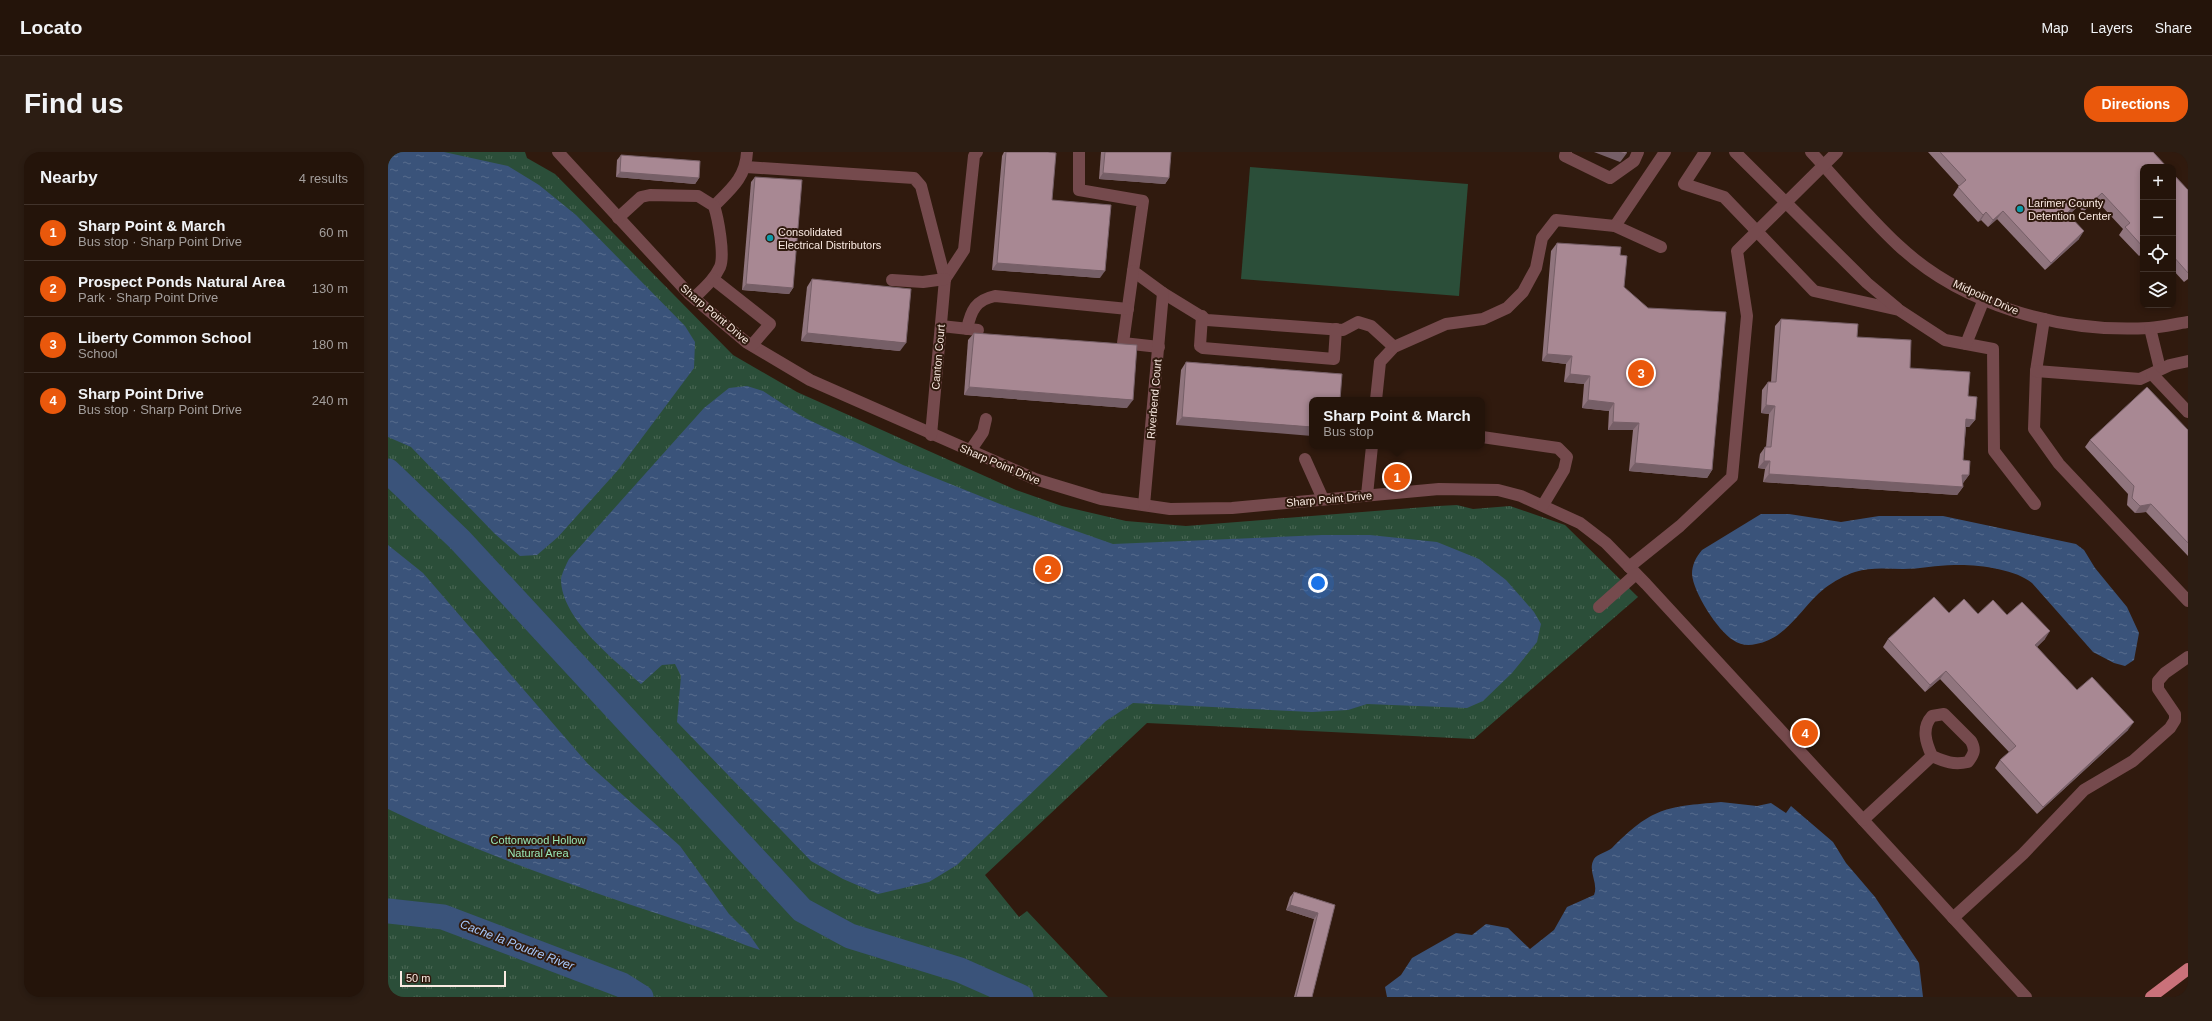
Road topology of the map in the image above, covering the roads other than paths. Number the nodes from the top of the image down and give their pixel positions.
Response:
1 (558, 152) edge
2 (746, 152) edge
3 (977, 152) edge
4 (1079, 152) edge
5 (1566, 152) edge
6 (1638, 152) edge
7 (1665, 152) edge
8 (1705, 152) edge
9 (1736, 152) edge
10 (1811, 152) edge
11 (1837, 152) edge
12 (1823, 165) junction
13 (746, 166) junction
14 (1785, 203) junction
15 (714, 206) junction
16 (618, 218) junction
17 (1615, 226) junction
18 (1757, 231) junction
19 (1661, 247) dead end
20 (1134, 271) junction
21 (713, 279) junction
22 (945, 279) junction
23 (892, 280) dead end
24 (1163, 293) junction
25 (694, 298) junction
26 (1984, 299) junction
27 (1128, 309) junction
28 (1899, 310) junction
29 (1202, 316) junction
30 (2044, 319) junction
31 (2188, 322) edge
32 (941, 326) junction
33 (2150, 328) junction
34 (1336, 329) junction
35 (1966, 344) junction
36 (752, 345) junction
37 (1159, 347) junction
38 (1394, 347) junction
39 (2188, 361) edge
40 (2036, 371) junction
41 (2156, 371) junction
42 (1376, 397) edge
43 (2188, 412) edge
44 (986, 419) dead end
45 (931, 435) junction
46 (1485, 437) edge
47 (1372, 449) edge
48 (970, 451) junction
49 (1305, 459) dead end
50 (1367, 495) junction
51 (1323, 499) junction
52 (2036, 504) dead end
53 (1144, 505) junction
54 (1543, 505) junction
55 (1632, 570) junction
56 (2188, 601) edge
57 (1599, 607) dead end
58 (2188, 657) edge
59 (1932, 756) junction
60 (1863, 820) junction
61 (1953, 918) junction
62 (2188, 969) edge
63 (2026, 997) edge
64 (2151, 997) edge

1 - 16 street, Sharp Point Drive
2 - 13 street
3 - 22 street
4 - 20 street
5 - 6 street
7 - 17 street
8 - 18 street
9 - 14 street
10 - 12 street, Midpoint Drive
11 - 12 street
12 - 14 street
12 - 26 street, Midpoint Drive
13 - 15 street
13 - 22 street
14 - 18 street
14 - 28 street
15 - 16 street
15 - 21 street
16 - 25 street, Sharp Point Drive
17 - 19 street
17 - 38 street
18 - 28 street
18 - 55 street
20 - 24 street
20 - 27 street
21 - 25 street
21 - 36 street
22 - 23 street
22 - 32 street, Canton Court
24 - 29 street
24 - 37 street, Riverbend Court
25 - 36 street, Sharp Point Drive
26 - 30 street, Midpoint Drive
26 - 35 street
27 - 32 street
27 - 37 street
28 - 35 street
29 - 34 street
29 - 34 street
30 - 33 street, Midpoint Drive
30 - 40 street
31 - 33 street, Midpoint Drive
32 - 45 street, Canton Court
33 - 41 street
34 - 38 street
35 - 52 street
36 - 45 street, Sharp Point Drive
37 - 53 street, Riverbend Court
38 - 42 street
39 - 41 street
40 - 41 street
40 - 56 street
41 - 43 street
44 - 48 street
45 - 48 street, Sharp Point Drive
46 - 54 street
47 - 50 street
48 - 53 street, Sharp Point Drive
49 - 51 street
50 - 51 street, Sharp Point Drive
50 - 54 street, Sharp Point Drive
51 - 53 street, Sharp Point Drive
54 - 55 street, Sharp Point Drive
55 - 57 street
55 - 60 street, Sharp Point Drive
58 - 61 street
59 - 59 street
59 - 60 street
60 - 61 street, Sharp Point Drive
61 - 63 street, Sharp Point Drive
62 - 64 main road

